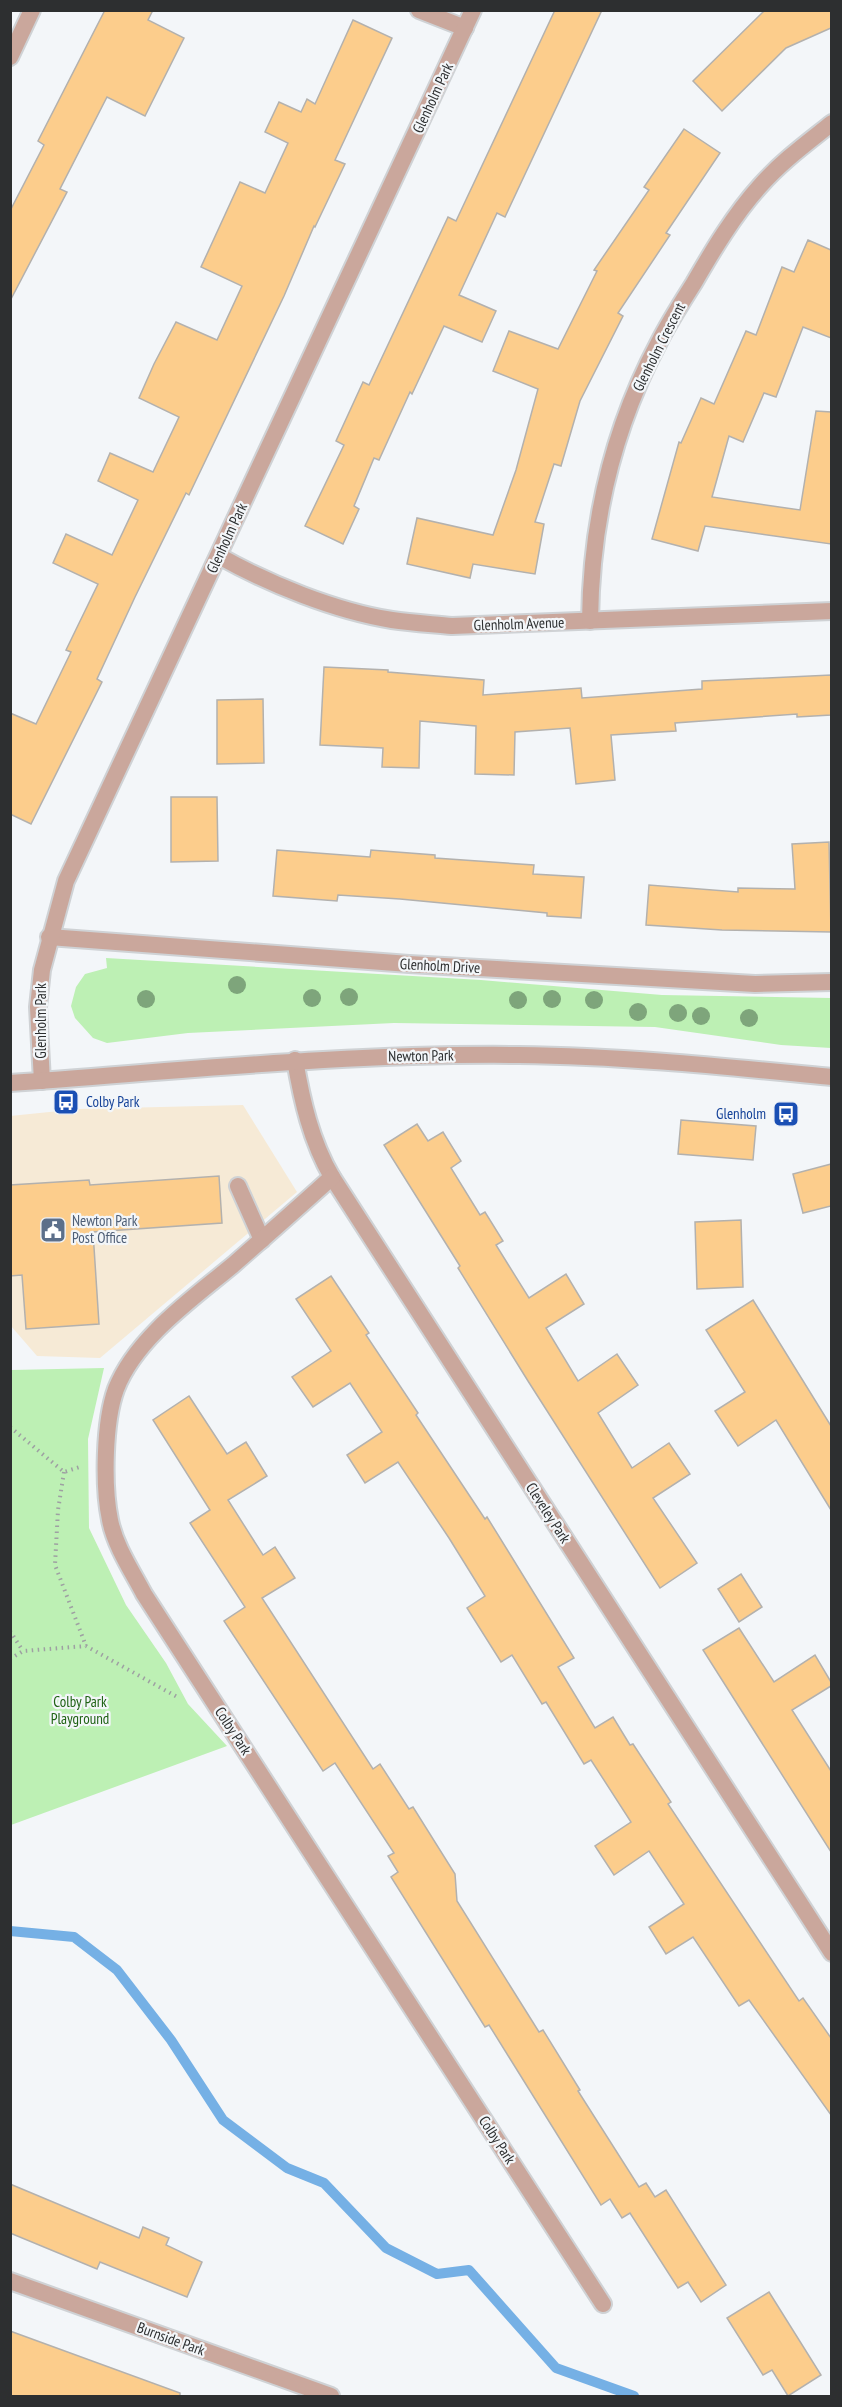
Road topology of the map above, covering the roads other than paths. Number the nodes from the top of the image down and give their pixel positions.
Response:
1 (32, 10) edge
2 (420, 10) edge
3 (473, 10) edge
4 (465, 28) junction
5 (10, 57) edge
6 (831, 123) edge
7 (219, 556) junction
8 (831, 611) edge
9 (590, 621) junction
10 (49, 938) junction
11 (831, 982) edge
12 (296, 1060) junction
13 (831, 1077) edge
14 (42, 1081) junction
15 (10, 1083) edge
16 (332, 1178) junction
17 (238, 1186) dead end
18 (262, 1240) junction
19 (831, 1953) edge
20 (10, 2281) edge
21 (603, 2304) dead end
22 (331, 2397) edge

1 - 5 street
2 - 4 street
3 - 4 street, Glenholm Park
4 - 7 street, Glenholm Park
6 - 9 street, Glenholm Crescent
7 - 9 street, Glenholm Avenue
7 - 10 street, Glenholm Park
8 - 9 street, Glenholm Avenue
10 - 11 street, Glenholm Drive
10 - 14 street, Glenholm Park
12 - 13 street, Newton Park
12 - 14 street, Newton Park
12 - 16 street, Cleveley Park
14 - 15 street, Newton Park
16 - 18 street, Colby Park
16 - 19 street, Cleveley Park
17 - 18 street
18 - 21 street, Colby Park
20 - 22 street, Burnside Park

